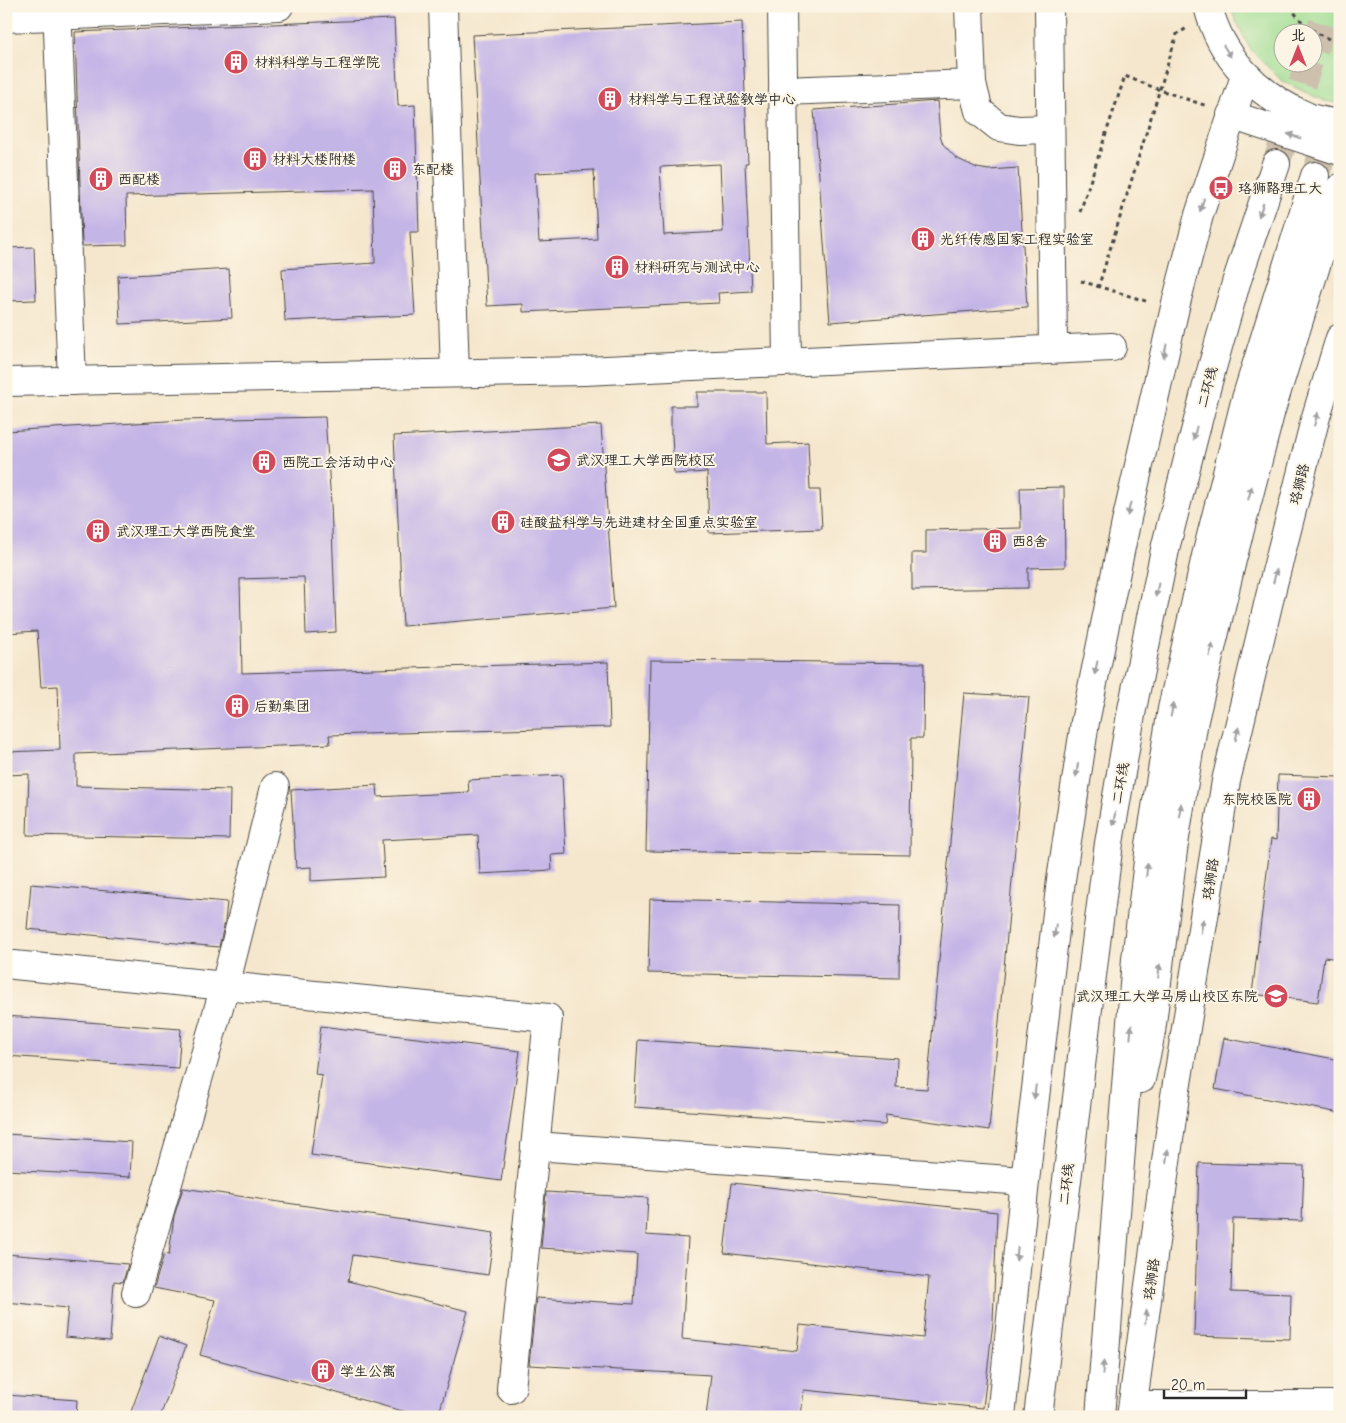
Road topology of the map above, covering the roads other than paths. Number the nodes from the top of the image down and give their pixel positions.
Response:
1 (279, 6) edge
2 (443, 6) edge
3 (782, 6) edge
4 (969, 6) edge
5 (1049, 6) edge
6 (1208, 6) edge
7 (58, 11) edge
8 (6, 18) edge
9 (1245, 76) junction
10 (972, 84) junction
11 (783, 91) junction
12 (1231, 114) junction
13 (1340, 124) edge
14 (1050, 129) junction
15 (1340, 151) edge
16 (1276, 164) tunnel mouth
17 (1315, 176) tunnel mouth
18 (1340, 188) tunnel mouth
19 (1338, 344) edge
20 (1112, 347) dead end
21 (1053, 350) junction
22 (787, 361) junction
23 (455, 373) junction
24 (72, 381) junction
25 (6, 382) edge
26 (275, 787) dead end
27 (14, 964) dead end
28 (224, 986) junction
29 (535, 1146) junction
30 (1025, 1181) junction
31 (1117, 1191) junction
32 (136, 1293) dead end
33 (511, 1389) dead end
34 (1340, 1405) edge
35 (1133, 1411) edge
36 (1001, 1417) edge
37 (1038, 1417) edge
38 (1100, 1417) edge

1 - 7 main road
2 - 23 main road
3 - 11 main road
4 - 10 main road
5 - 14 main road
6 -> 9 main road
7 - 8 main road
7 - 24 main road
9 - 12 main road
9 - 13 main road
10 - 11 main road
10 - 14 main road
11 - 22 main road
15 -> 12 main road
12 -> 30 main road
14 - 21 main road
16 -> 37 main road, 二环线
31 -> 17 main road
31 -> 18 main road
35 -> 19 main road, 珞狮路
20 - 21 main road
21 - 22 main road
22 - 23 main road
23 - 24 main road
24 - 25 main road
26 - 28 main road
27 - 28 main road
28 - 29 main road
28 - 32 main road
29 - 30 main road
29 - 33 main road
30 -> 36 main road
38 -> 31 main road
34 - 35 main road

